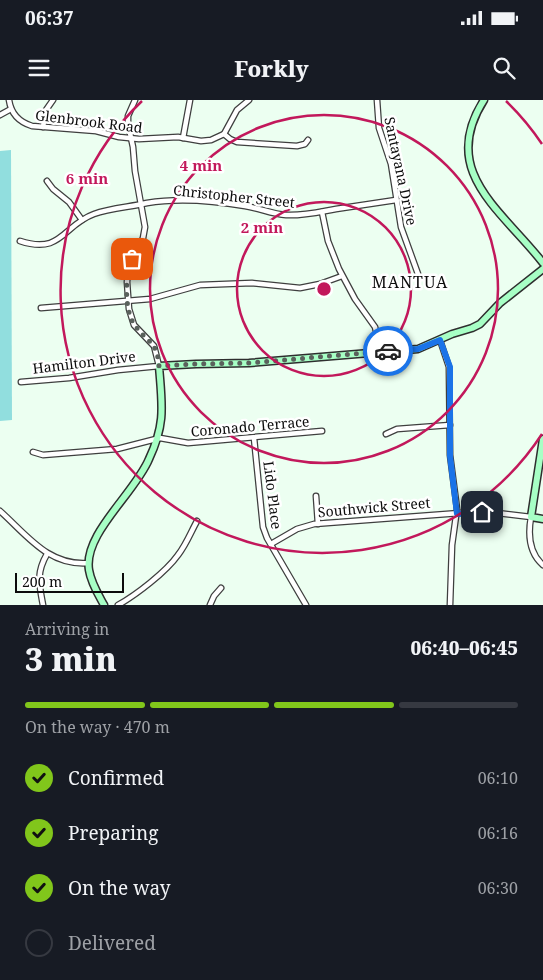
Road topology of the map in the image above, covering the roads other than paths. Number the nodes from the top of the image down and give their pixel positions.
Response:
1 (9, 100) edge
2 (53, 100) edge
3 (134, 100) edge
4 (190, 100) edge
5 (248, 100) edge
6 (376, 100) edge
7 (484, 100) edge
8 (11, 110) junction
9 (0, 115) edge
10 (43, 127) junction
11 (224, 134) junction
12 (131, 138) junction
13 (183, 138) junction
14 (308, 140) dead end
15 (47, 181) dead end
16 (396, 200) junction
17 (141, 204) junction
18 (322, 212) junction
19 (82, 220) junction
20 (20, 241) dead end
21 (543, 263) edge
22 (543, 269) edge
23 (418, 274) dead end
24 (342, 276) junction
25 (128, 301) junction
26 (41, 308) dead end
27 (440, 340) junction
28 (381, 352) junction
29 (159, 366) junction
30 (21, 382) dead end
31 (450, 425) junction
32 (322, 431) dead end
33 (386, 434) dead end
34 (157, 438) junction
35 (254, 438) junction
36 (543, 439) edge
37 (33, 452) dead end
38 (316, 496) dead end
39 (0, 511) edge
40 (457, 514) junction
41 (532, 517) junction
42 (543, 519) edge
43 (197, 521) dead end
44 (318, 524) junction
45 (270, 544) junction
46 (47, 554) junction
47 (88, 564) junction
48 (543, 565) edge
49 (221, 588) dead end
50 (43, 605) edge
51 (104, 605) edge
52 (118, 605) edge
53 (210, 605) edge
54 (306, 605) edge
55 (450, 605) edge

1 - 8 street
2 - 10 street
3 - 12 street
4 - 13 street
5 - 11 street
6 - 16 street, Santayana Drive
7 - 21 street
8 - 9 street
8 - 10 street, Glenbrook Road
10 - 12 street, Glenbrook Road
11 - 13 street, Glenbrook Road
11 - 14 street
12 - 13 street, Glenbrook Road
12 - 17 street
15 - 19 street
16 - 18 street, Christopher Street
16 - 23 street, Santayana Drive
17 - 18 street, Christopher Street
17 - 19 street, Christopher Street
17 - 25 street
18 - 24 street
19 - 20 street, Christopher Street
22 - 27 street, Hamilton Drive
24 - 25 street
24 - 28 street
25 - 26 street
25 - 29 street
27 - 28 street, Hamilton Drive
27 - 31 street
28 - 29 street, Hamilton Drive
29 - 30 street, Hamilton Drive
29 - 34 street
31 - 33 street
31 - 40 street
32 - 35 street, Coronado Terrace
34 - 35 street, Coronado Terrace
34 - 37 street, Coronado Terrace
34 - 47 street
35 - 45 street, Lido Place
36 - 41 street
38 - 44 street
39 - 46 street
40 - 41 street, Southwick Street
40 - 44 street, Southwick Street
40 - 55 street
41 - 42 street, Southwick Street
41 - 48 street
43 - 52 street
44 - 45 street, Southwick Street
45 - 54 street, Lido Place
46 - 47 street
46 - 50 street
47 - 51 street
49 - 53 street

